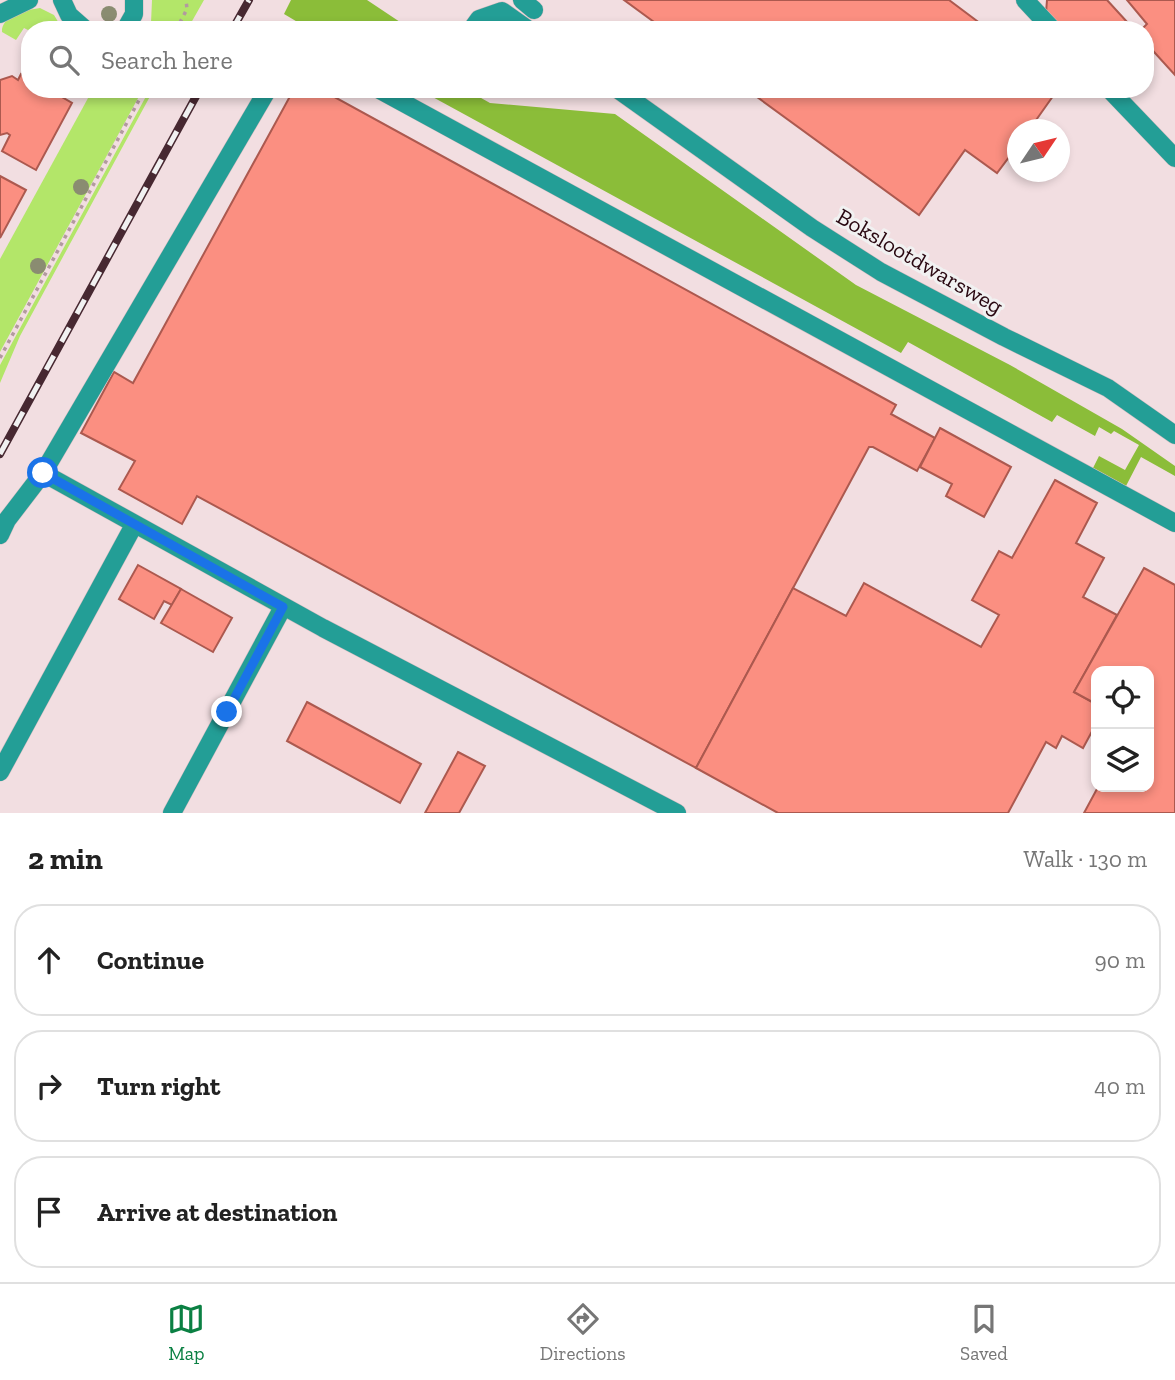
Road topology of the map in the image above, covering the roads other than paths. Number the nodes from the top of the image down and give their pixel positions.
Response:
1 (29, 0) edge
2 (62, 0) edge
3 (134, 0) edge
4 (1025, 0) edge
5 (0, 14) edge
6 (76, 21) edge
7 (130, 21) edge
8 (478, 21) edge
9 (516, 21) edge
10 (1045, 21) edge
11 (263, 98) edge
12 (395, 98) edge
13 (630, 98) edge
14 (1118, 98) edge
15 (1175, 158) edge
16 (1175, 435) edge
17 (43, 473) junction
18 (1175, 523) edge
19 (134, 525) junction
20 (0, 535) edge
21 (283, 607) junction
22 (0, 772) edge
23 (667, 811) edge
24 (172, 813) edge

1 - 5 street
2 - 6 street
3 - 7 street
4 - 10 street
8 - 9 street
11 - 17 street
12 - 18 street
13 - 16 street, Bokslootdwarsweg
14 - 15 street
17 - 19 street
17 - 20 street
19 - 21 street
19 - 22 street
21 - 23 street
21 - 24 street

